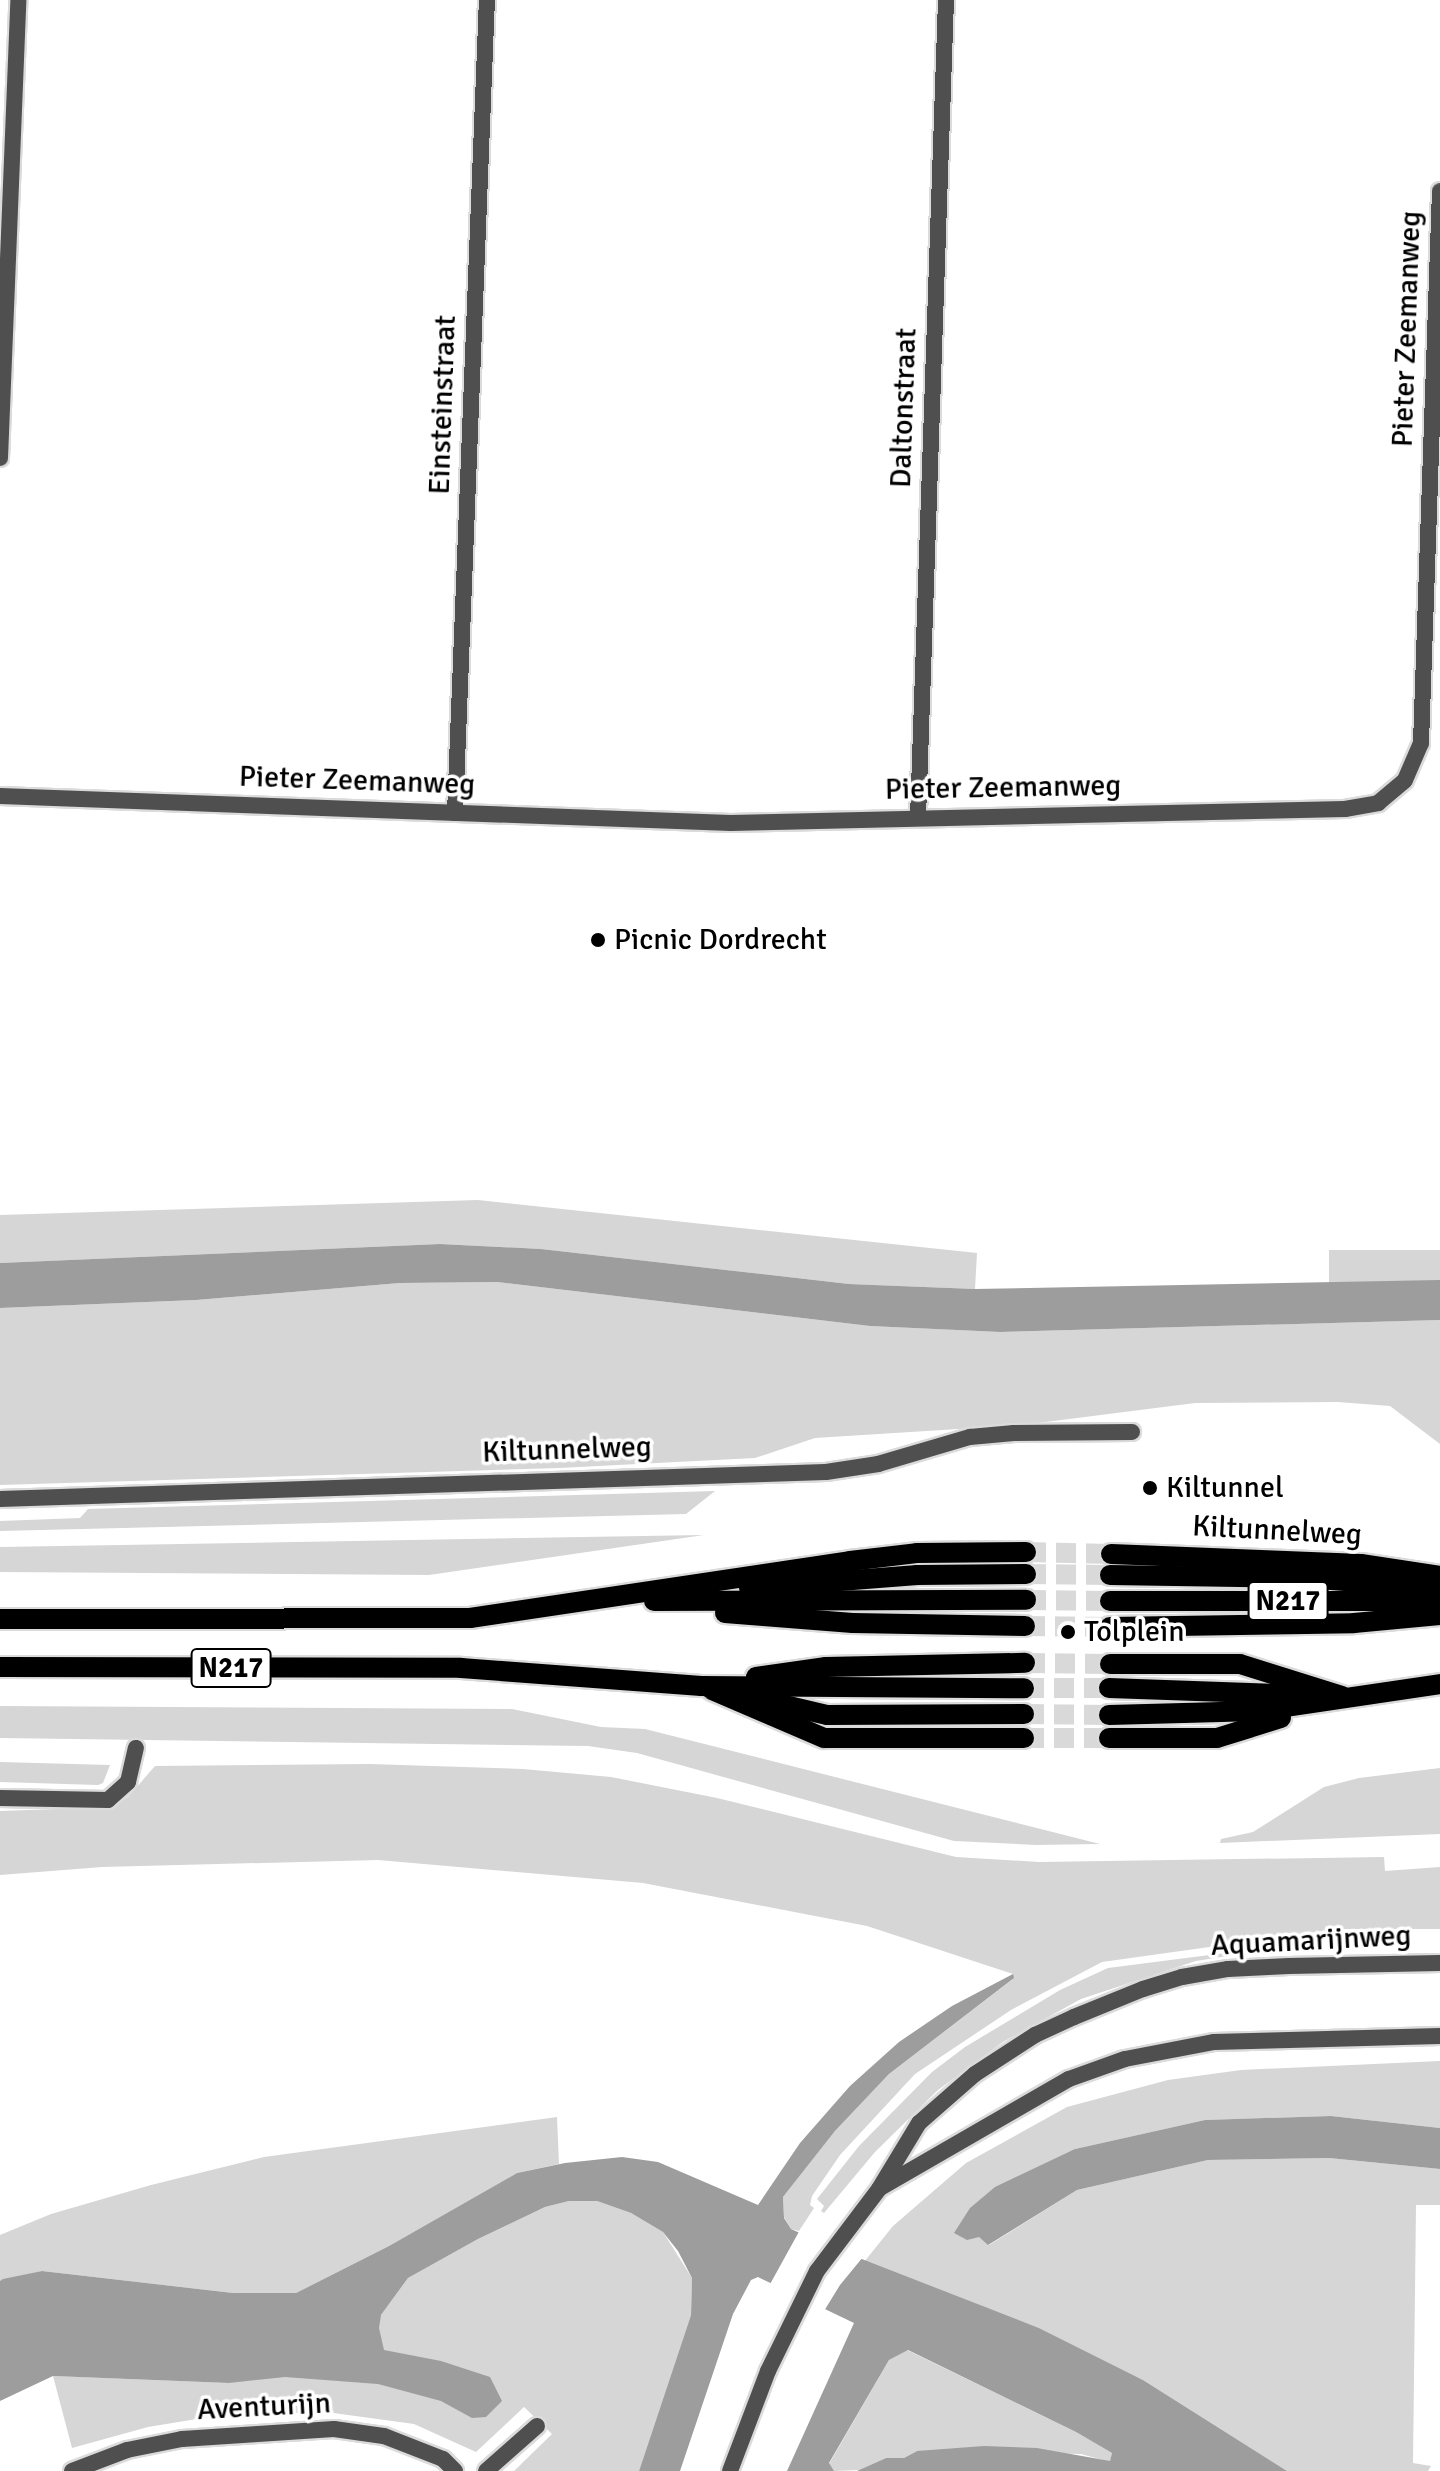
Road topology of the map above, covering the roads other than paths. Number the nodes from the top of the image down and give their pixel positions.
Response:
1 (18, 0) edge
2 (487, 0) edge
3 (946, 0) edge
4 (1440, 191) edge
5 (0, 458) edge
6 (0, 796) edge
7 (455, 813) junction
8 (918, 818) junction
9 (1132, 1432) dead end
10 (0, 1499) edge
11 (1026, 1552) tunnel mouth
12 (1111, 1554) tunnel mouth
13 (1026, 1574) tunnel mouth
14 (1110, 1575) tunnel mouth
15 (1440, 1576) edge
16 (1440, 1588) edge
17 (1026, 1600) tunnel mouth
18 (586, 1601) junction
19 (1110, 1601) tunnel mouth
20 (1440, 1601) edge
21 (1440, 1615) edge
22 (0, 1619) edge
23 (1025, 1626) tunnel mouth
24 (1110, 1627) tunnel mouth
25 (1025, 1663) tunnel mouth
26 (1110, 1664) tunnel mouth
27 (0, 1667) edge
28 (1440, 1684) edge
29 (701, 1686) junction
30 (1024, 1688) tunnel mouth
31 (1109, 1688) tunnel mouth
32 (1346, 1697) junction
33 (1024, 1714) tunnel mouth
34 (1109, 1715) tunnel mouth
35 (1024, 1738) tunnel mouth
36 (1109, 1738) tunnel mouth
37 (136, 1748) dead end
38 (0, 1798) edge
39 (1440, 1963) edge
40 (1440, 2036) edge
41 (879, 2189) junction
42 (537, 2426) dead end
43 (72, 2471) edge
44 (455, 2471) edge
45 (486, 2471) edge
46 (730, 2471) edge

1 - 5 street
2 - 7 street, Einsteinstraat
3 - 8 street, Daltonstraat
4 - 8 street, Pieter Zeemanweg
6 - 7 street, Pieter Zeemanweg
7 - 8 street, Pieter Zeemanweg
9 - 10 street, Kiltunnelweg
11 - 18 main road, N217
12 - 15 main road, Kiltunnelweg / N217
13 - 18 main road, N217
14 - 16 main road, Kiltunnelweg / N217
17 - 18 main road, N217
18 - 22 main road, N217
18 - 23 main road, N217
19 - 20 main road, N217
21 - 24 main road, N217
25 - 29 main road, N217
26 - 32 main road, N217
27 - 29 main road, N217
28 - 32 main road, N217
29 - 30 main road, N217
29 - 33 main road, N217
29 - 35 main road, N217
31 - 32 main road, N217
32 - 34 main road, N217
32 - 36 main road, N217
37 - 38 street
39 - 41 street, Aquamarijnweg
40 - 41 street, Aquamarijnweg
41 - 46 street, Aquamarijnweg
42 - 45 street
43 - 44 street, Aventurijn

